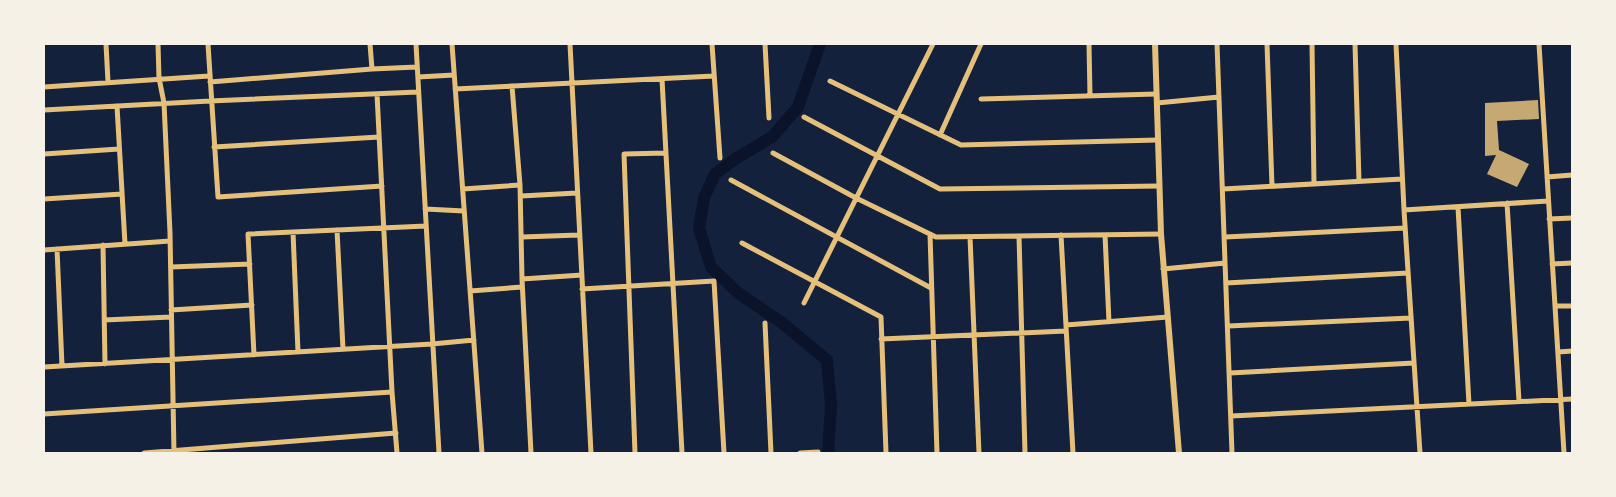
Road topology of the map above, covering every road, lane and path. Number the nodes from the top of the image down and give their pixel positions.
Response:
1 (106, 44) edge
2 (158, 44) edge
3 (208, 44) edge
4 (370, 44) edge
5 (416, 44) edge
6 (452, 44) edge
7 (570, 44) edge
8 (712, 44) edge
9 (765, 44) edge
10 (933, 44) edge
11 (981, 44) edge
12 (1089, 44) edge
13 (1155, 44) edge
14 (1217, 44) edge
15 (1267, 44) edge
16 (1312, 44) edge
17 (1355, 44) edge
18 (1396, 44) edge
19 (1540, 44) edge
20 (417, 67) junction
21 (372, 70) junction
22 (454, 75) junction
23 (714, 76) junction
24 (159, 78) junction
25 (418, 78) junction
26 (662, 78) junction
27 (209, 79) junction
28 (830, 81) dead end
29 (108, 82) junction
30 (572, 83) junction
31 (512, 86) junction
32 (44, 87) edge
33 (455, 89) junction
34 (418, 92) junction
35 (377, 94) junction
36 (1156, 94) junction
37 (1090, 96) junction
38 (1219, 97) junction
39 (981, 99) dead end
40 (210, 101) junction
41 (164, 103) junction
42 (1157, 103) junction
43 (117, 106) junction
44 (44, 110) edge
45 (898, 115) junction
46 (804, 116) dead end
47 (769, 118) dead end
48 (940, 135) junction
49 (379, 137) junction
50 (1158, 140) junction
51 (214, 147) junction
52 (120, 149) junction
53 (666, 153) junction
54 (773, 153) dead end
55 (44, 154) edge
56 (877, 156) junction
57 (720, 158) dead end
58 (1572, 175) edge
59 (1547, 177) junction
60 (1402, 179) junction
61 (731, 180) dead end
62 (1359, 181) junction
63 (1314, 184) junction
64 (520, 185) junction
65 (382, 186) junction
66 (1159, 186) junction
67 (1272, 186) junction
68 (463, 189) junction
69 (1223, 189) junction
70 (577, 193) junction
71 (122, 194) junction
72 (520, 196) junction
73 (856, 198) junction
74 (44, 200) edge
75 (1548, 201) junction
76 (1507, 203) junction
77 (1458, 206) junction
78 (425, 209) junction
79 (1404, 210) junction
80 (464, 211) junction
81 (1572, 218) edge
82 (1549, 219) junction
83 (426, 226) junction
84 (384, 228) junction
85 (1405, 228) junction
86 (337, 230) junction
87 (293, 232) junction
88 (930, 234) junction
89 (1160, 234) junction
90 (579, 235) junction
91 (1061, 235) junction
92 (1105, 235) junction
93 (1019, 236) junction
94 (522, 237) junction
95 (970, 237) junction
96 (1224, 237) junction
97 (836, 238) junction
98 (170, 240) junction
99 (742, 242) dead end
100 (125, 244) junction
101 (103, 245) junction
102 (57, 249) junction
103 (44, 250) edge
104 (1225, 263) junction
105 (1572, 263) edge
106 (250, 264) junction
107 (1552, 264) junction
108 (171, 267) junction
109 (1163, 269) junction
110 (1408, 272) junction
111 (582, 274) junction
112 (522, 279) junction
113 (815, 281) junction
114 (1226, 283) junction
115 (673, 284) junction
116 (629, 286) junction
117 (522, 287) junction
118 (932, 288) junction
119 (582, 289) junction
120 (470, 291) junction
121 (804, 304) dead end
122 (252, 305) junction
123 (1555, 306) junction
124 (1572, 306) edge
125 (171, 310) junction
126 (172, 317) junction
127 (1168, 317) junction
128 (1411, 318) junction
129 (104, 320) junction
130 (1109, 322) junction
131 (765, 323) dead end
132 (1228, 326) junction
133 (1066, 328) junction
134 (1022, 333) junction
135 (974, 334) junction
136 (933, 336) junction
137 (882, 338) junction
138 (474, 340) junction
139 (432, 344) junction
140 (390, 346) junction
141 (343, 349) junction
142 (1572, 351) edge
143 (298, 352) junction
144 (1558, 352) junction
145 (254, 355) junction
146 (172, 360) junction
147 (1414, 363) junction
148 (105, 364) junction
149 (62, 366) junction
150 (44, 367) edge
151 (1230, 373) junction
152 (392, 392) junction
153 (1560, 399) junction
154 (1572, 399) edge
155 (1519, 402) junction
156 (1469, 404) junction
157 (173, 407) junction
158 (1417, 407) junction
159 (44, 414) edge
160 (1231, 416) junction
161 (396, 433) junction
162 (174, 452) edge
163 (818, 452) dead end
164 (144, 453) edge
165 (398, 453) edge
166 (439, 453) edge
167 (482, 453) edge
168 (531, 453) edge
169 (591, 453) edge
170 (635, 453) edge
171 (682, 453) edge
172 (724, 453) edge
173 (771, 453) edge
174 (800, 453) edge
175 (886, 453) edge
176 (937, 453) edge
177 (979, 453) edge
178 (1025, 453) edge
179 (1073, 453) edge
180 (1179, 453) edge
181 (1232, 453) edge
182 (1420, 453) edge
183 (1564, 453) edge

1 - 29 street
2 - 24 street
3 - 27 street
4 - 21 street
5 - 20 street
6 - 22 street
7 - 30 street
8 - 23 street
9 - 47 street
10 - 45 street
11 - 48 street
12 - 37 street
13 - 36 street
14 - 38 street
15 - 67 street
16 - 63 street
17 - 62 street
18 - 60 street
19 - 59 street
20 - 21 street
20 - 25 street
21 - 27 street
22 - 25 street
22 - 33 street
23 - 26 street
23 - 57 street
24 - 27 street
24 - 29 street
24 - 41 street
25 - 34 street
26 - 30 street
26 - 53 street
27 - 40 street
28 - 45 street
29 - 32 street
30 - 31 street
30 - 70 street
31 - 33 street
31 - 64 street
33 - 68 street
34 - 35 street
34 - 78 street
35 - 40 street
35 - 49 street
36 - 37 street
36 - 42 street
37 - 39 street
38 - 42 street
38 - 69 street
40 - 41 street
40 - 51 street
41 - 43 street
41 - 98 street
42 - 50 street
43 - 44 street
43 - 52 street
45 - 48 street
45 - 56 street
46 - 56 street
48 - 50 street
49 - 51 street
49 - 65 street
50 - 66 street
51 - 65 street
52 - 55 street
52 - 71 street
53 - 115 street
53 - 116 street
54 - 73 street
56 - 66 street
56 - 73 street
58 - 59 street
59 - 75 street
60 - 62 street
60 - 79 street
61 - 97 street
62 - 63 street
63 - 67 street
64 - 68 street
64 - 72 street
65 - 84 street
66 - 89 street
67 - 69 street
68 - 80 street
69 - 96 street
70 - 72 street
70 - 90 street
71 - 74 street
71 - 100 street
72 - 94 street
73 - 88 street
73 - 97 street
75 - 76 street
75 - 82 street
76 - 77 street
76 - 155 street
77 - 79 street
77 - 156 street
78 - 80 street
78 - 83 street
79 - 85 street
80 - 120 street
81 - 82 street
82 - 107 street
83 - 84 street
83 - 139 street
84 - 86 street
84 - 140 street
85 - 96 street
85 - 110 street
86 - 87 street
86 - 141 street
87 - 106 street
87 - 143 street
88 - 95 street
88 - 118 street
89 - 92 street
89 - 109 street
90 - 94 street
90 - 111 street
91 - 92 street
91 - 93 street
91 - 133 street
92 - 130 street
93 - 95 street
93 - 134 street
94 - 112 street
95 - 135 street
96 - 104 street
97 - 113 street
97 - 118 street
98 - 100 street
98 - 108 street
99 - 113 street
100 - 101 street
101 - 102 street
101 - 129 street
102 - 103 street
102 - 149 street
104 - 109 street
104 - 114 street
105 - 107 street
106 - 108 street
106 - 122 street
107 - 123 street
108 - 125 street
109 - 127 street
110 - 114 street
110 - 128 street
111 - 112 street
111 - 119 street
112 - 117 street
113 - 121 street
113 - 137 street
114 - 132 street
115 - 116 street
115 - 171 street
115 - 172 street
116 - 119 street
116 - 170 street
117 - 120 street
117 - 168 street
118 - 136 street
119 - 169 street
120 - 138 street
122 - 125 street
122 - 145 street
123 - 124 street
123 - 144 street
125 - 126 street
126 - 129 street
126 - 146 street
127 - 130 street
127 - 180 street
128 - 132 street
128 - 147 street
129 - 148 street
130 - 133 street
131 - 173 street
132 - 151 street
133 - 134 street
133 - 179 street
134 - 135 street
134 - 178 street
135 - 136 street
135 - 177 street
136 - 137 street
136 - 176 street
137 - 175 street
138 - 139 street
138 - 167 street
139 - 140 street
139 - 166 street
140 - 141 street
140 - 152 street
141 - 143 street
142 - 144 street
143 - 145 street
144 - 153 street
145 - 146 street
146 - 148 street
146 - 157 street
147 - 151 street
147 - 158 street
148 - 149 street
149 - 150 street
151 - 160 street
152 - 157 street
152 - 161 street
153 - 154 street
153 - 155 street
153 - 183 street
155 - 156 street
156 - 158 street
157 - 159 street
157 - 162 street
158 - 160 street
158 - 182 street
160 - 181 street
161 - 162 street
161 - 165 street
162 - 164 street
163 - 174 street

